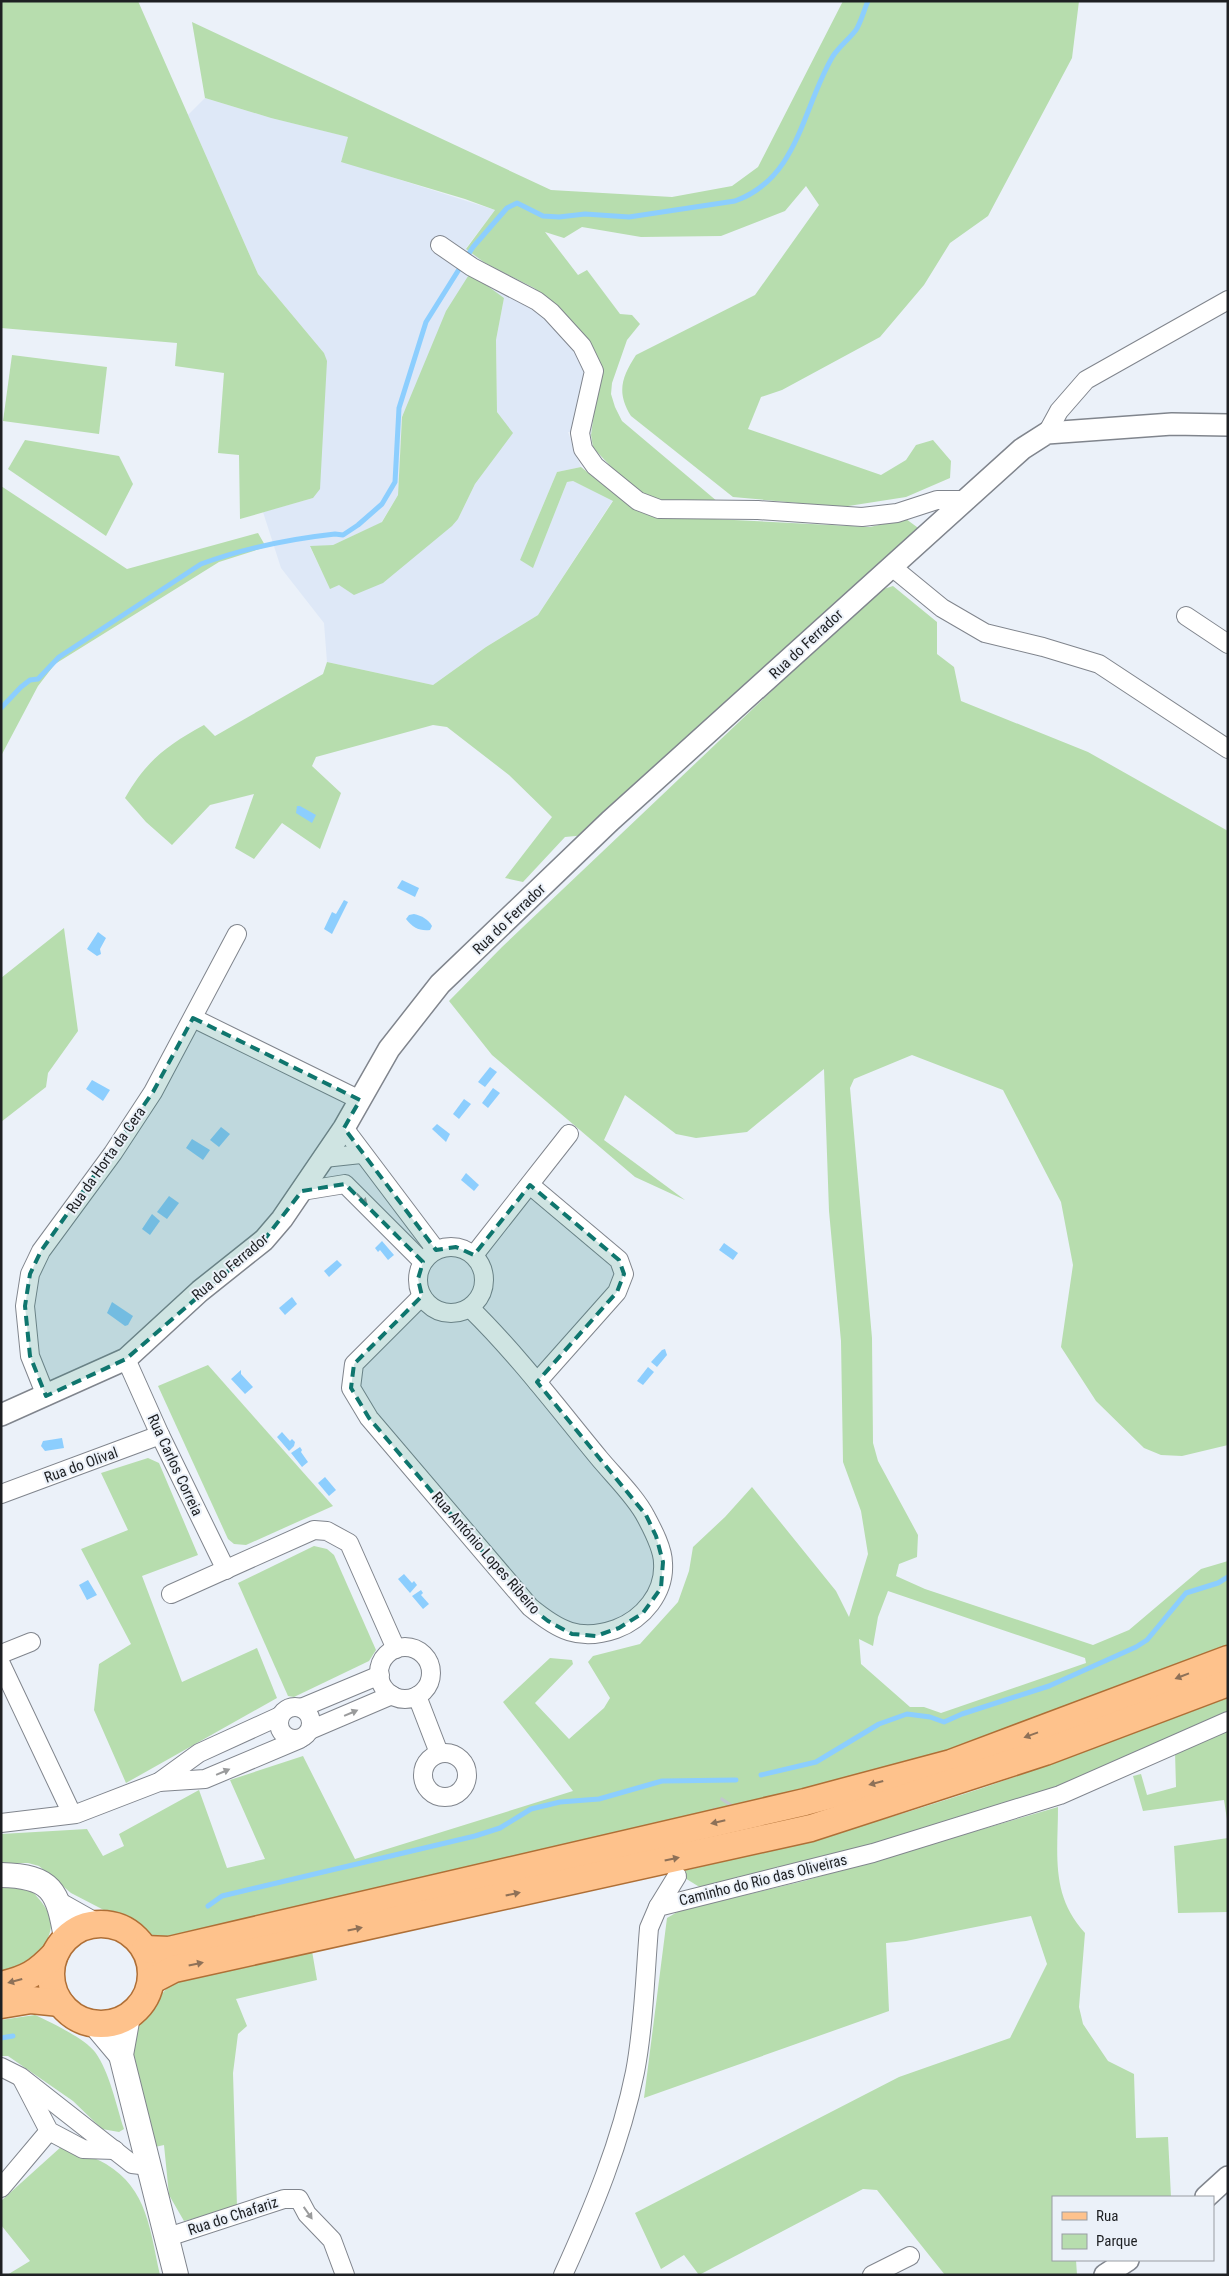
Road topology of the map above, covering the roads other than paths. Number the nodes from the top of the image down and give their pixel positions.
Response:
1 (446, 248) dead end
2 (1228, 300) edge
3 (1228, 425) edge
4 (1048, 433) junction
5 (966, 500) junction
6 (892, 567) junction
7 (1186, 616) dead end
8 (1228, 644) edge
9 (1228, 749) edge
10 (237, 934) dead end
11 (193, 1018) junction
12 (360, 1100) junction
13 (344, 1128) junction
14 (569, 1134) dead end
15 (361, 1154) junction
16 (324, 1158) junction
17 (345, 1184) junction
18 (530, 1185) junction
19 (302, 1191) junction
20 (474, 1255) junction
21 (430, 1256) junction
22 (422, 1296) junction
23 (470, 1308) junction
24 (126, 1359) junction
25 (537, 1382) junction
26 (46, 1396) junction
27 (1, 1415) edge
28 (160, 1435) junction
29 (1, 1494) edge
30 (226, 1570) junction
31 (171, 1594) dead end
32 (31, 1642) dead end
33 (396, 1649) junction
34 (1, 1654) edge
35 (1228, 1659) edge
36 (1, 1664) edge
37 (380, 1675) junction
38 (1228, 1683) edge
39 (392, 1695) junction
40 (417, 1696) junction
41 (301, 1708) junction
42 (280, 1716) junction
43 (1228, 1721) edge
44 (305, 1734) junction
45 (439, 1754) dead end
46 (194, 1758) junction
47 (200, 1781) junction
48 (159, 1782) junction
49 (72, 1814) junction
50 (1, 1823) edge
51 (1, 1875) edge
52 (677, 1876) dead end
53 (61, 1906) junction
54 (658, 1907) junction
55 (93, 1924) junction
56 (60, 1946) junction
57 (145, 1949) junction
58 (151, 1981) junction
59 (1, 1985) edge
60 (60, 2003) junction
61 (1, 2005) edge
62 (128, 2016) junction
63 (94, 2023) junction
64 (121, 2055) junction
65 (1, 2067) edge
66 (21, 2077) junction
67 (49, 2131) junction
68 (115, 2150) junction
69 (149, 2166) junction
70 (1228, 2177) edge
71 (1, 2188) edge
72 (1207, 2196) edge
73 (168, 2237) junction
74 (910, 2256) dead end
75 (176, 2275) edge
76 (345, 2275) edge
77 (563, 2275) edge
78 (872, 2275) edge

1 - 5 street
2 - 4 street
3 - 4 street
4 - 5 street, Rua do Ferrador
5 - 6 street, Rua do Ferrador
6 - 9 street
6 - 12 street, Rua do Ferrador
7 - 8 street
10 - 11 street, Rua da Horta da Cera
11 - 12 street
11 - 26 street, Rua da Horta da Cera
12 - 13 street, Rua do Ferrador
13 - 15 street
13 - 16 street, Rua do Ferrador
14 - 18 street
15 - 16 street
15 - 21 street
16 - 17 street
16 - 19 street, Rua do Ferrador
17 - 19 street
17 -> 21 street
18 - 20 street
18 - 25 street
19 - 24 street, Rua do Ferrador
20 - 21 street
20 - 23 street
21 - 22 street
22 - 23 street
22 - 25 street, Rua António Lopes Ribeiro
23 - 25 street, Rua António Lopes Ribeiro
24 - 26 street, Rua do Ferrador
24 - 28 street, Rua Carlos Correia
26 - 27 street, Rua do Ferrador
28 - 29 street, Rua do Olival
28 - 30 street, Rua Carlos Correia
30 - 31 street
30 - 33 street
32 - 34 street
33 - 37 street
33 - 40 street
35 -> 57 main road
36 - 49 street
37 - 39 street
37 - 41 street
58 -> 38 main road
39 - 40 street
44 -> 39 street
40 - 45 street
41 - 42 street
41 - 44 street
42 - 44 street
42 - 46 street
43 - 54 street, Caminho do Rio das Oliveiras
47 -> 44 street
46 - 47 street
46 - 48 street
47 - 48 street
48 - 49 street
49 - 50 street
51 - 53 main road
52 - 54 street
53 - 55 main road
53 - 56 main road
54 - 77 street, Caminho do Rio das Oliveiras
55 - 56 main road
55 - 57 main road
56 -> 59 main road
56 - 60 main road
57 - 58 main road
58 - 62 main road
60 - 61 main road
60 - 63 main road
62 - 63 main road
62 - 64 main road
63 - 64 main road
64 - 69 main road
65 - 66 street
66 - 67 street
66 - 68 street
67 - 68 street
67 - 71 street
68 - 69 street
69 - 73 main road
70 - 72 street
73 - 75 main road
73 -> 76 street, Rua do Chafariz
74 - 78 street

